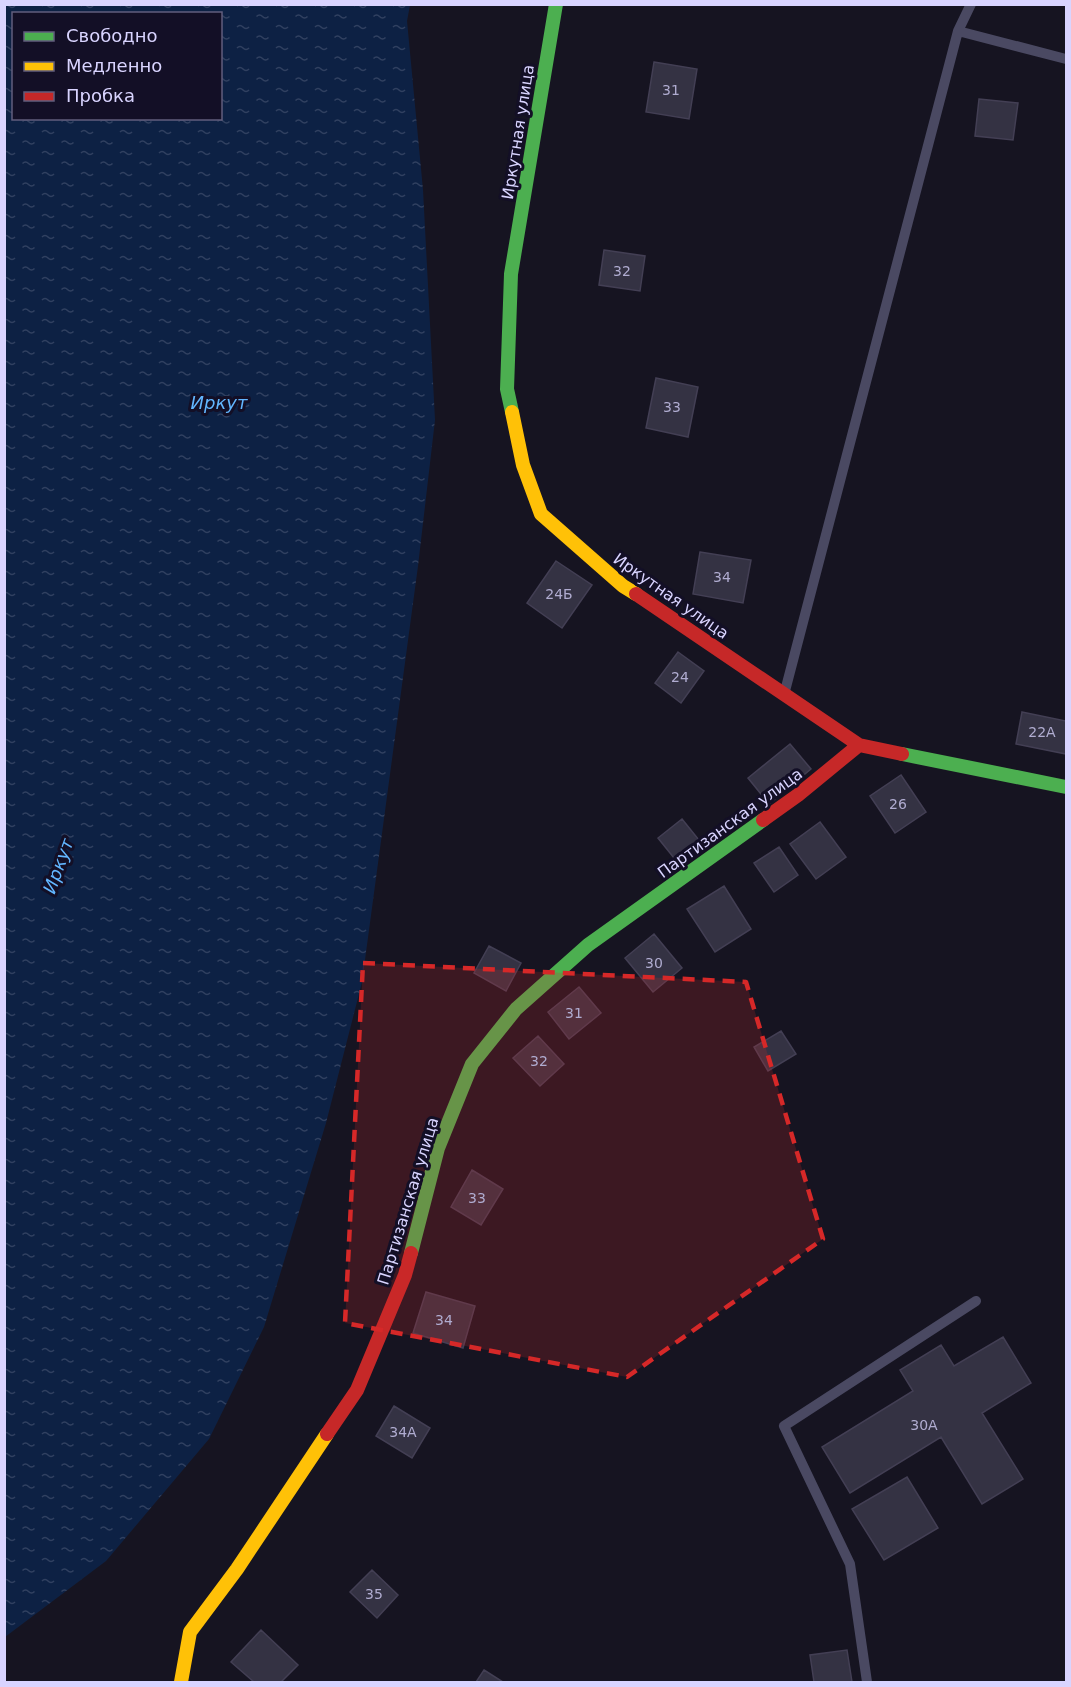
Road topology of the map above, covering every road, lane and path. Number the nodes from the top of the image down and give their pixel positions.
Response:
1 (556, 4) edge
2 (971, 4) edge
3 (958, 31) junction
4 (1066, 59) edge
5 (784, 694) junction
6 (859, 745) junction
7 (1066, 787) edge
8 (976, 1301) dead end
9 (181, 1683) edge
10 (867, 1683) edge

1 - 5 street, Иркутная улица
2 - 3 lane
3 - 4 lane
3 - 5 lane
5 - 6 street, Иркутная улица
6 - 7 street
6 - 9 street, Партизанская улица
8 - 10 lane

